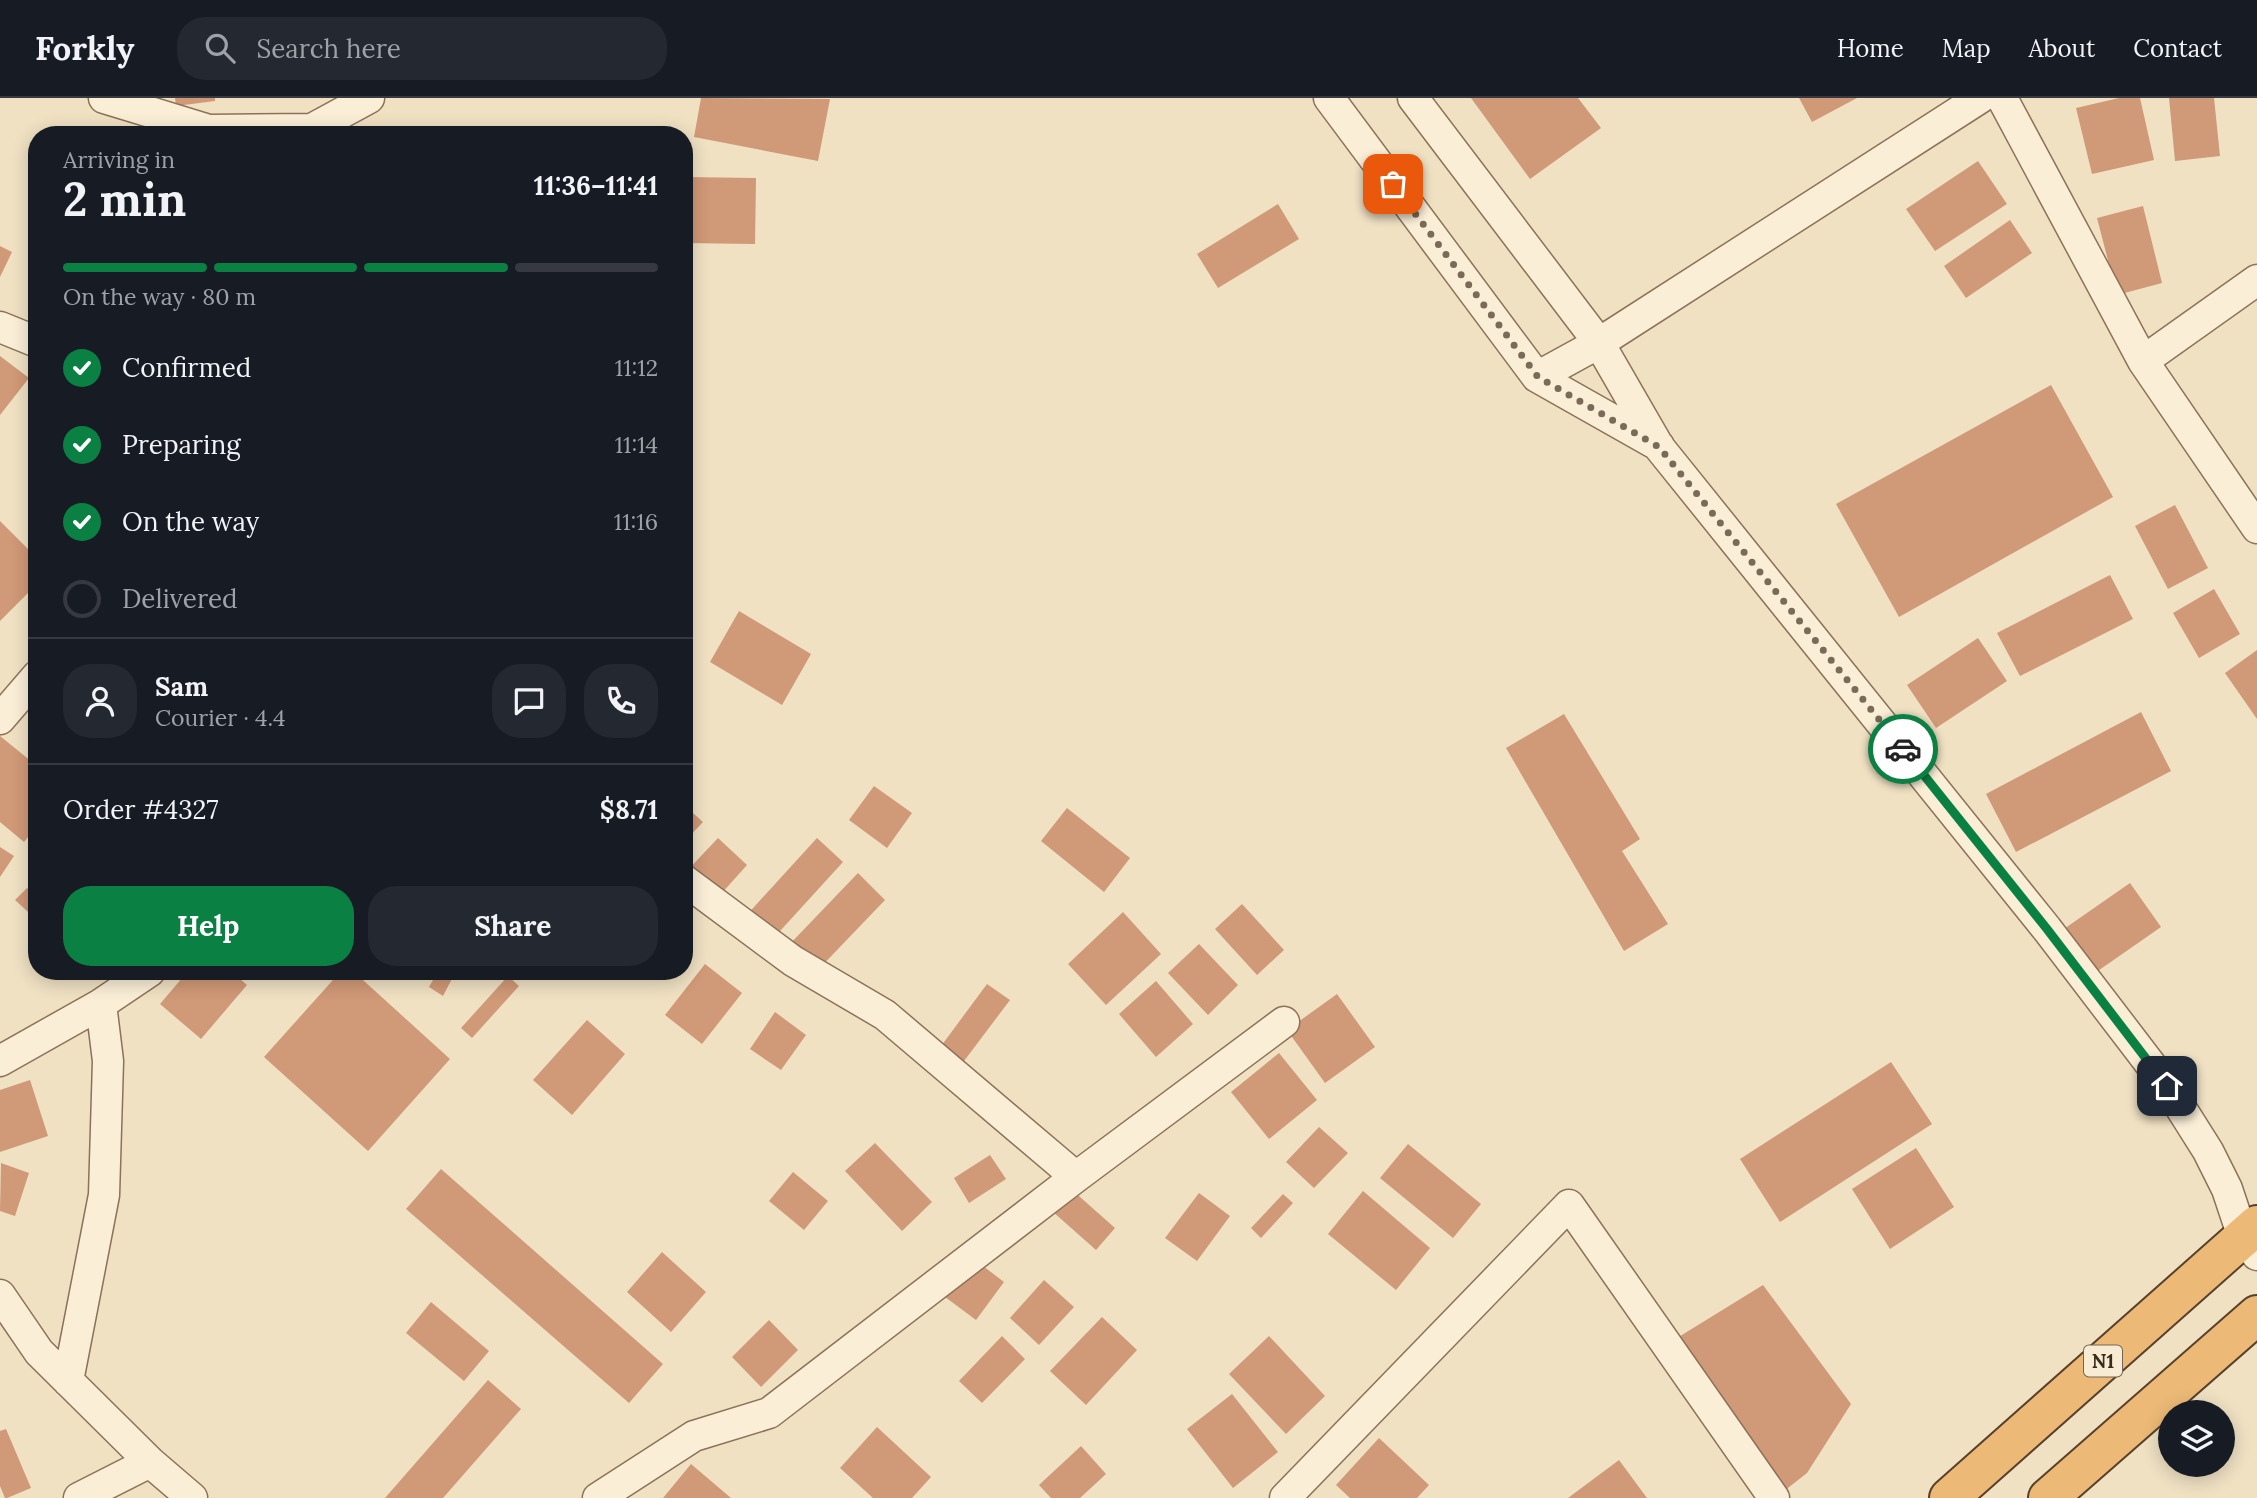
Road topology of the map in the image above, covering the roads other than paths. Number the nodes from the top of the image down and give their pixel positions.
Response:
1 (104, 98) edge
2 (369, 98) edge
3 (1329, 98) edge
4 (1413, 98) edge
5 (1980, 98) edge
6 (2002, 98) edge
7 (196, 126) edge
8 (318, 126) edge
9 (2257, 280) edge
10 (0, 327) edge
11 (28, 338) edge
12 (1599, 343) junction
13 (2143, 361) junction
14 (1538, 377) junction
15 (1659, 447) junction
16 (2257, 528) edge
17 (28, 686) edge
18 (0, 719) edge
19 (693, 887) edge
20 (137, 980) edge
21 (101, 1004) junction
22 (1284, 1022) dead end
23 (0, 1061) edge
24 (1076, 1178) junction
25 (2252, 1239) edge
26 (0, 1295) edge
27 (2257, 1315) edge
28 (68, 1381) junction
29 (150, 1462) junction
30 (79, 1498) edge
31 (192, 1498) edge
32 (598, 1498) edge
33 (1285, 1498) edge
34 (1774, 1498) edge
35 (1949, 1498) edge
36 (2048, 1498) edge

1 - 7 street
2 - 8 street
3 - 14 street
4 - 12 street
5 - 12 street
6 - 13 street
9 - 13 street
10 - 11 street
12 - 14 street
12 - 15 street
13 - 16 street
14 - 15 street
15 - 25 street
17 - 18 street
19 - 24 street
20 - 21 street
21 - 23 street
21 - 28 street
22 - 24 street
24 - 32 street
25 - 35 highway, N1
26 - 28 street
27 - 36 highway
28 - 29 street
29 - 30 street
29 - 31 street
33 - 34 street

